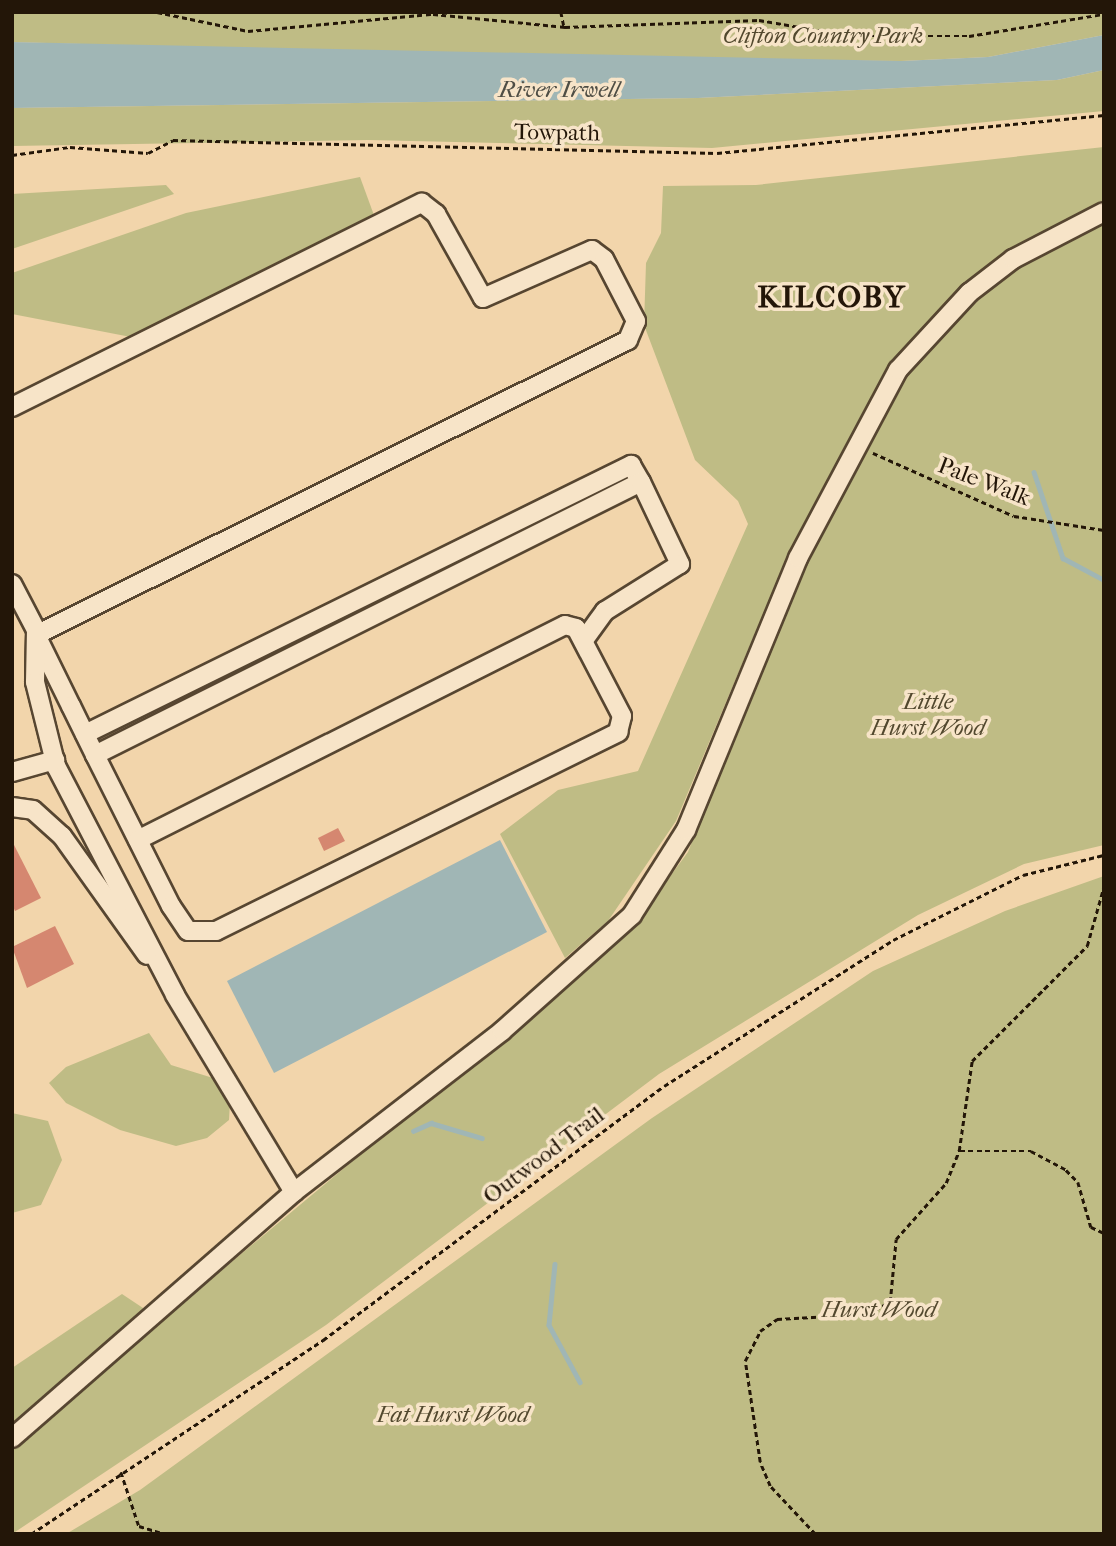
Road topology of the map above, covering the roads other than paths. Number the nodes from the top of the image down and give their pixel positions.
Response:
1 (1104, 212) edge
2 (12, 407) edge
3 (641, 482) junction
4 (12, 584) edge
5 (36, 635) junction
6 (583, 641) junction
7 (85, 734) junction
8 (95, 755) junction
9 (55, 760) junction
10 (12, 772) edge
11 (12, 807) edge
12 (138, 840) junction
13 (175, 995) junction
14 (295, 1192) junction
15 (12, 1438) edge

1 - 14 lane
2 - 5 lane
3 - 6 lane
3 - 7 lane
3 - 8 lane
4 - 5 lane
5 - 7 lane
5 - 9 lane
6 - 12 lane
6 - 12 lane
7 - 8 lane
8 - 12 lane
9 - 10 lane
9 - 13 lane
11 - 13 lane
13 - 14 lane
14 - 15 lane

